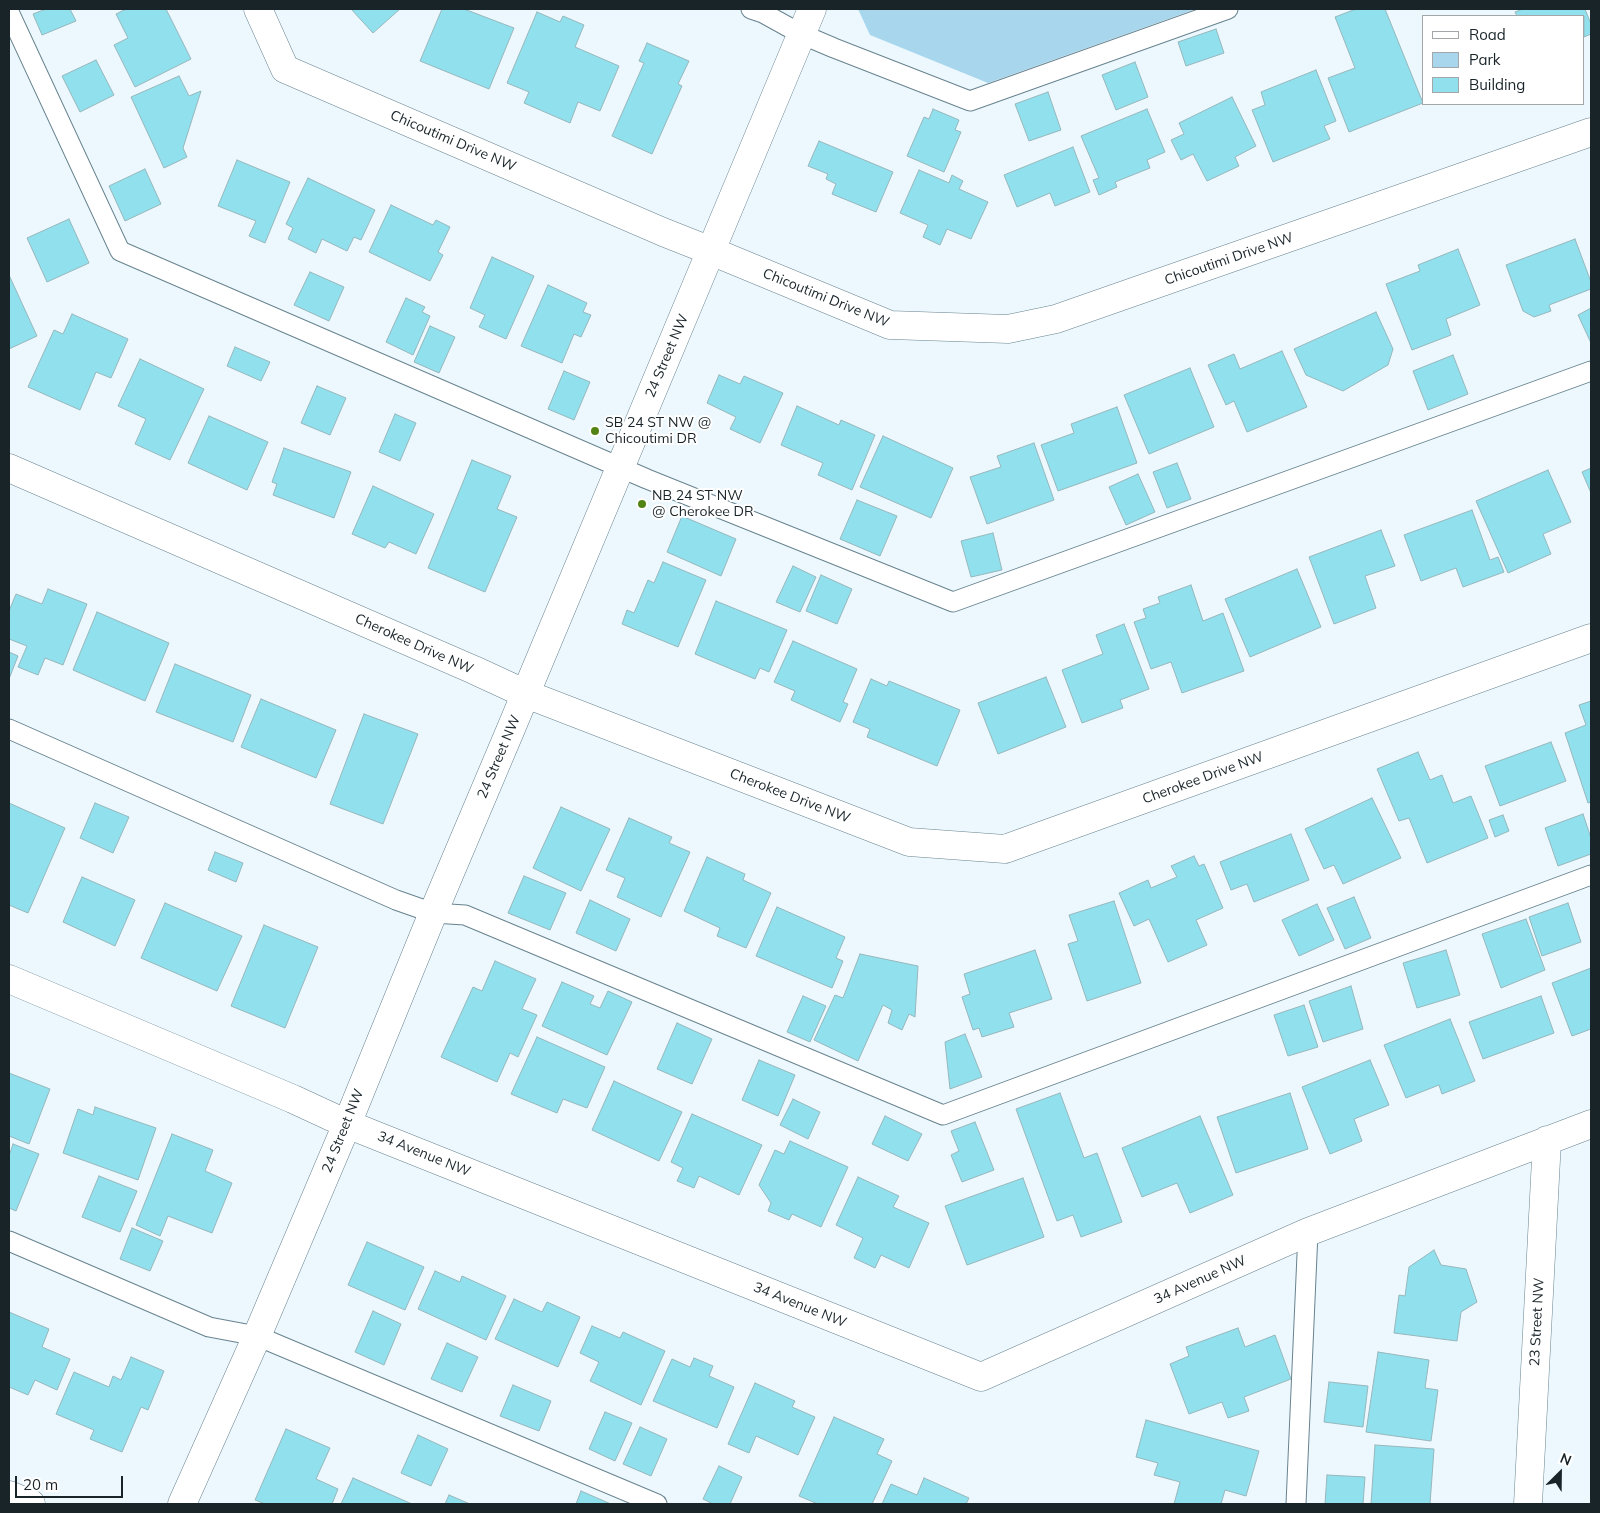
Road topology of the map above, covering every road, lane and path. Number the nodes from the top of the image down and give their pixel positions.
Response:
1 (258, 9) edge
2 (751, 9) edge
3 (812, 9) edge
4 (1228, 9) edge
5 (9, 12) edge
6 (801, 34) junction
7 (1591, 132) edge
8 (711, 250) junction
9 (1591, 371) edge
10 (9, 468) edge
11 (620, 468) junction
12 (1591, 638) edge
13 (526, 694) junction
14 (9, 729) edge
15 (1591, 874) edge
16 (433, 913) junction
17 (9, 979) edge
18 (347, 1124) junction
19 (1591, 1124) edge
20 (1547, 1140) junction
21 (1308, 1232) junction
22 (9, 1241) edge
23 (257, 1336) junction
24 (9, 1495) edge
25 (31, 1504) edge
26 (182, 1504) edge
27 (657, 1504) edge
28 (1296, 1504) edge
29 (1528, 1504) edge

1 - 8 street, Chicoutimi Drive NW
2 - 6 lane
3 - 6 street, 24 Street NW
4 - 6 lane
5 - 11 lane
6 - 8 street, 24 Street NW
7 - 8 street, Chicoutimi Drive NW
8 - 11 street, 24 Street NW
9 - 11 lane
10 - 13 street, Cherokee Drive NW
11 - 13 street, 24 Street NW
12 - 13 street, Cherokee Drive NW
13 - 16 street, 24 Street NW
14 - 16 lane
15 - 16 lane
16 - 18 street, 24 Street NW
17 - 18 street, 34 Avenue NW
18 - 21 street, 34 Avenue NW
18 - 23 street, 24 Street NW
19 - 20 street, 34 Avenue NW
20 - 21 street, 34 Avenue NW
20 - 29 street, 23 Street NW
21 - 28 lane
22 - 23 lane
23 - 26 street, 24 Street NW
23 - 27 lane
24 - 25 street

